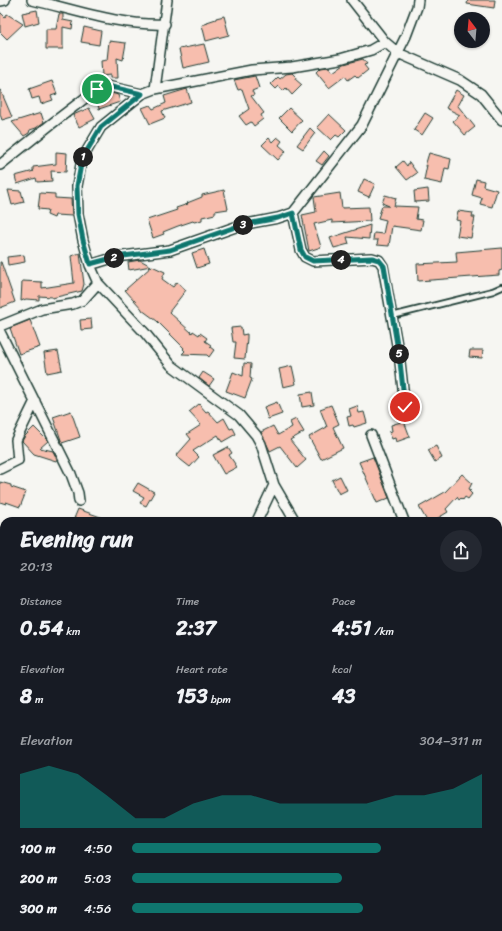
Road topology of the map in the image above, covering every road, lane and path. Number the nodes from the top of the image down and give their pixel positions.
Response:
1 (5, 0) edge
2 (32, 0) edge
3 (167, 0) edge
4 (352, 0) edge
5 (418, 0) edge
6 (0, 1) edge
7 (165, 24) junction
8 (385, 42) junction
9 (398, 53) junction
10 (155, 89) junction
11 (142, 94) junction
12 (502, 120) edge
13 (0, 165) edge
14 (293, 213) junction
15 (90, 264) junction
16 (98, 283) junction
17 (502, 287) edge
18 (392, 316) junction
19 (0, 326) edge
20 (0, 332) edge
21 (36, 401) junction
22 (405, 407) dead end
23 (371, 435) dead end
24 (0, 469) edge
25 (274, 485) junction
26 (79, 501) dead end
27 (259, 517) edge
28 (293, 517) edge
29 (402, 517) edge

1 - 6 street
2 - 7 street
3 - 7 street
4 - 8 street
5 - 9 street
7 - 10 street
8 - 9 street
8 - 10 street
9 - 12 street
9 - 14 street
10 - 11 street
11 - 13 street
11 - 15 street
14 - 15 street
14 - 18 street
15 - 16 street
16 - 19 street
16 - 25 street
17 - 18 lane
18 - 22 street
20 - 21 street
21 - 24 street
21 - 26 street
23 - 29 street
25 - 27 street
25 - 28 street

